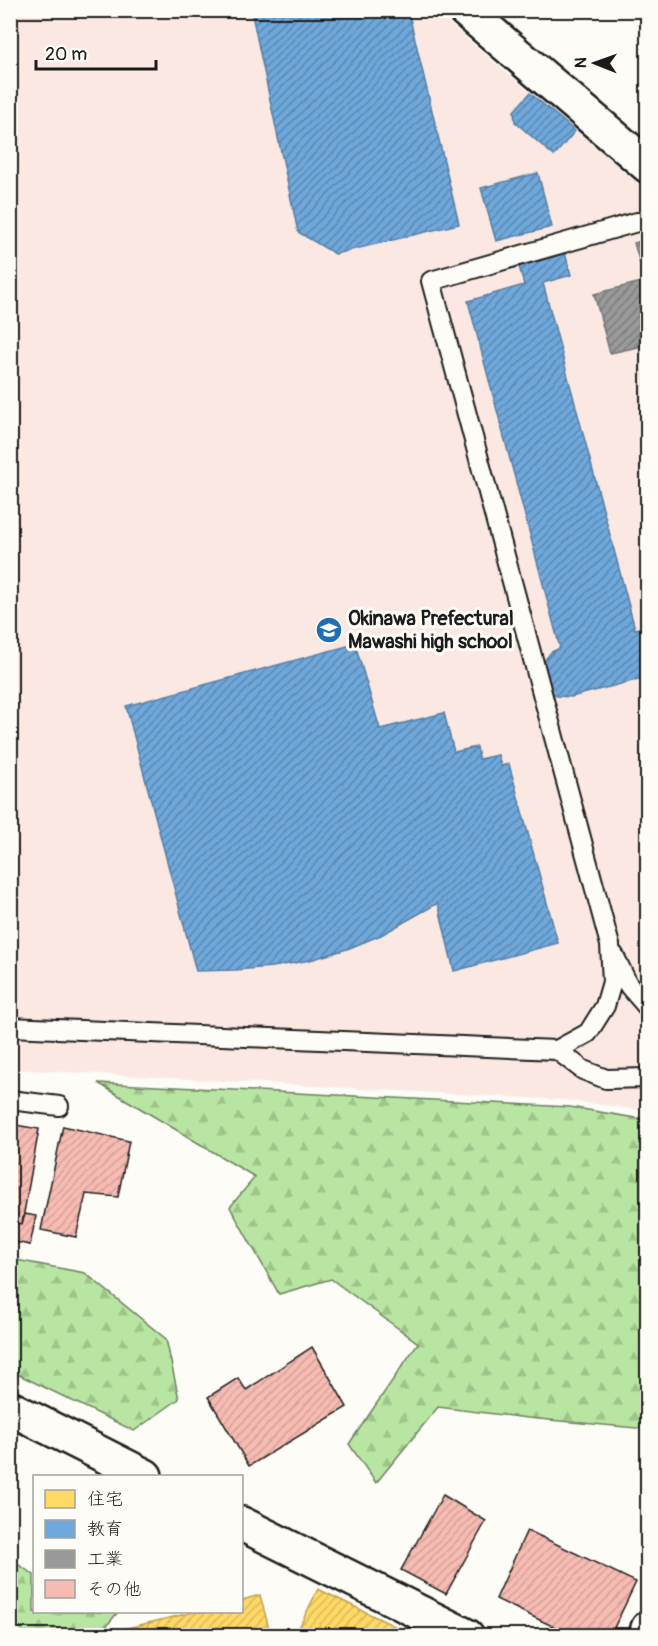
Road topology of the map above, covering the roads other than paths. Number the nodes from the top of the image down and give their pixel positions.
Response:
1 (465, 10) edge
2 (648, 166) edge
3 (648, 223) edge
4 (610, 945) junction
5 (648, 1008) edge
6 (10, 1026) edge
7 (557, 1050) junction
8 (648, 1078) edge
9 (10, 1100) edge
10 (58, 1106) dead end
11 (10, 1408) edge
12 (143, 1475) edge
13 (243, 1524) edge
14 (648, 1629) edge
15 (467, 1635) edge
16 (646, 1635) edge

1 - 2 street
3 - 4 lane
4 - 5 lane
4 - 7 lane
6 - 7 lane
7 - 8 lane
9 - 10 lane
11 - 12 street
13 - 15 street
14 - 16 street

